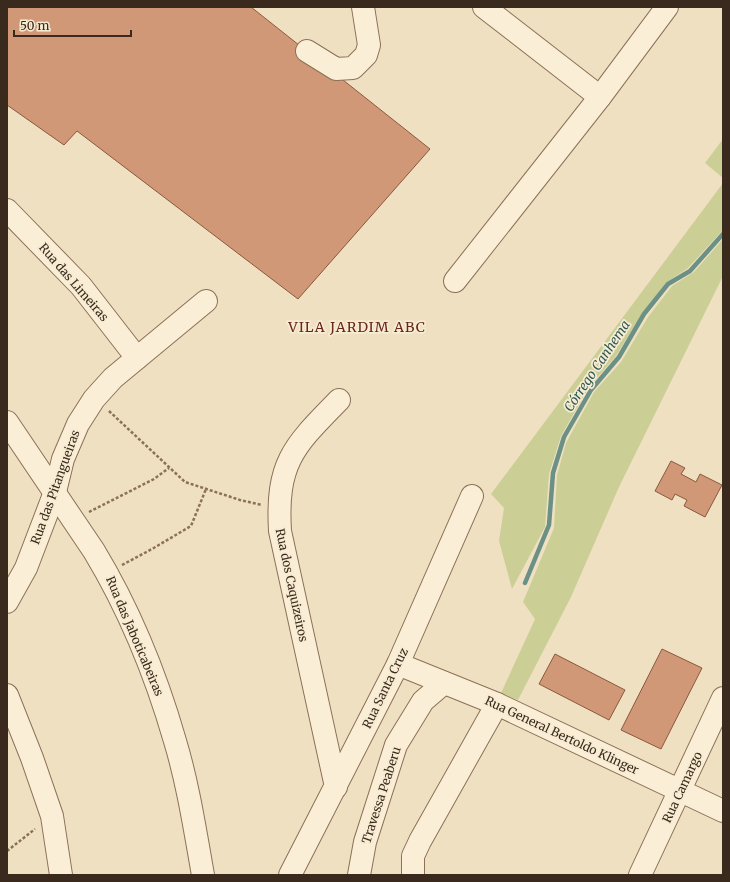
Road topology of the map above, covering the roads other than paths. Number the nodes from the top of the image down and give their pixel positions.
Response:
1 (363, 7) edge
2 (484, 7) edge
3 (667, 7) edge
4 (307, 51) dead end
5 (600, 97) junction
6 (7, 210) edge
7 (455, 281) dead end
8 (206, 301) dead end
9 (137, 358) junction
10 (339, 400) dead end
11 (7, 422) edge
12 (55, 492) junction
13 (472, 496) dead end
14 (7, 602) edge
15 (398, 664) junction
16 (444, 683) junction
17 (7, 695) edge
18 (723, 698) edge
19 (496, 704) junction
20 (336, 787) junction
21 (680, 792) junction
22 (723, 811) edge
23 (61, 875) edge
24 (203, 875) edge
25 (290, 875) edge
26 (359, 875) edge
27 (413, 875) edge
28 (640, 875) edge

1 - 4 street
2 - 5 street
3 - 5 street
5 - 7 street
6 - 9 street, Rua das Limeiras
8 - 9 street, Rua das Pitangueiras
9 - 12 street, Rua das Pitangueiras
10 - 20 street, Rua dos Caquizeiros
11 - 12 street, Rua das Jaboticabeiras
12 - 14 street, Rua das Pitangueiras
12 - 24 street, Rua das Jaboticabeiras
13 - 15 street, Rua Santa Cruz
15 - 16 street, Rua General Bertoldo Klinger
15 - 20 street, Rua Santa Cruz
16 - 19 street, Rua General Bertoldo Klinger
16 - 26 street, Travessa Peaberu
17 - 23 street
18 - 21 street, Rua Camargo
19 - 21 street, Rua General Bertoldo Klinger
19 - 27 street
20 - 25 street, Rua Santa Cruz
21 - 22 street, Rua General Bertoldo Klinger
21 - 28 street, Rua Camargo

